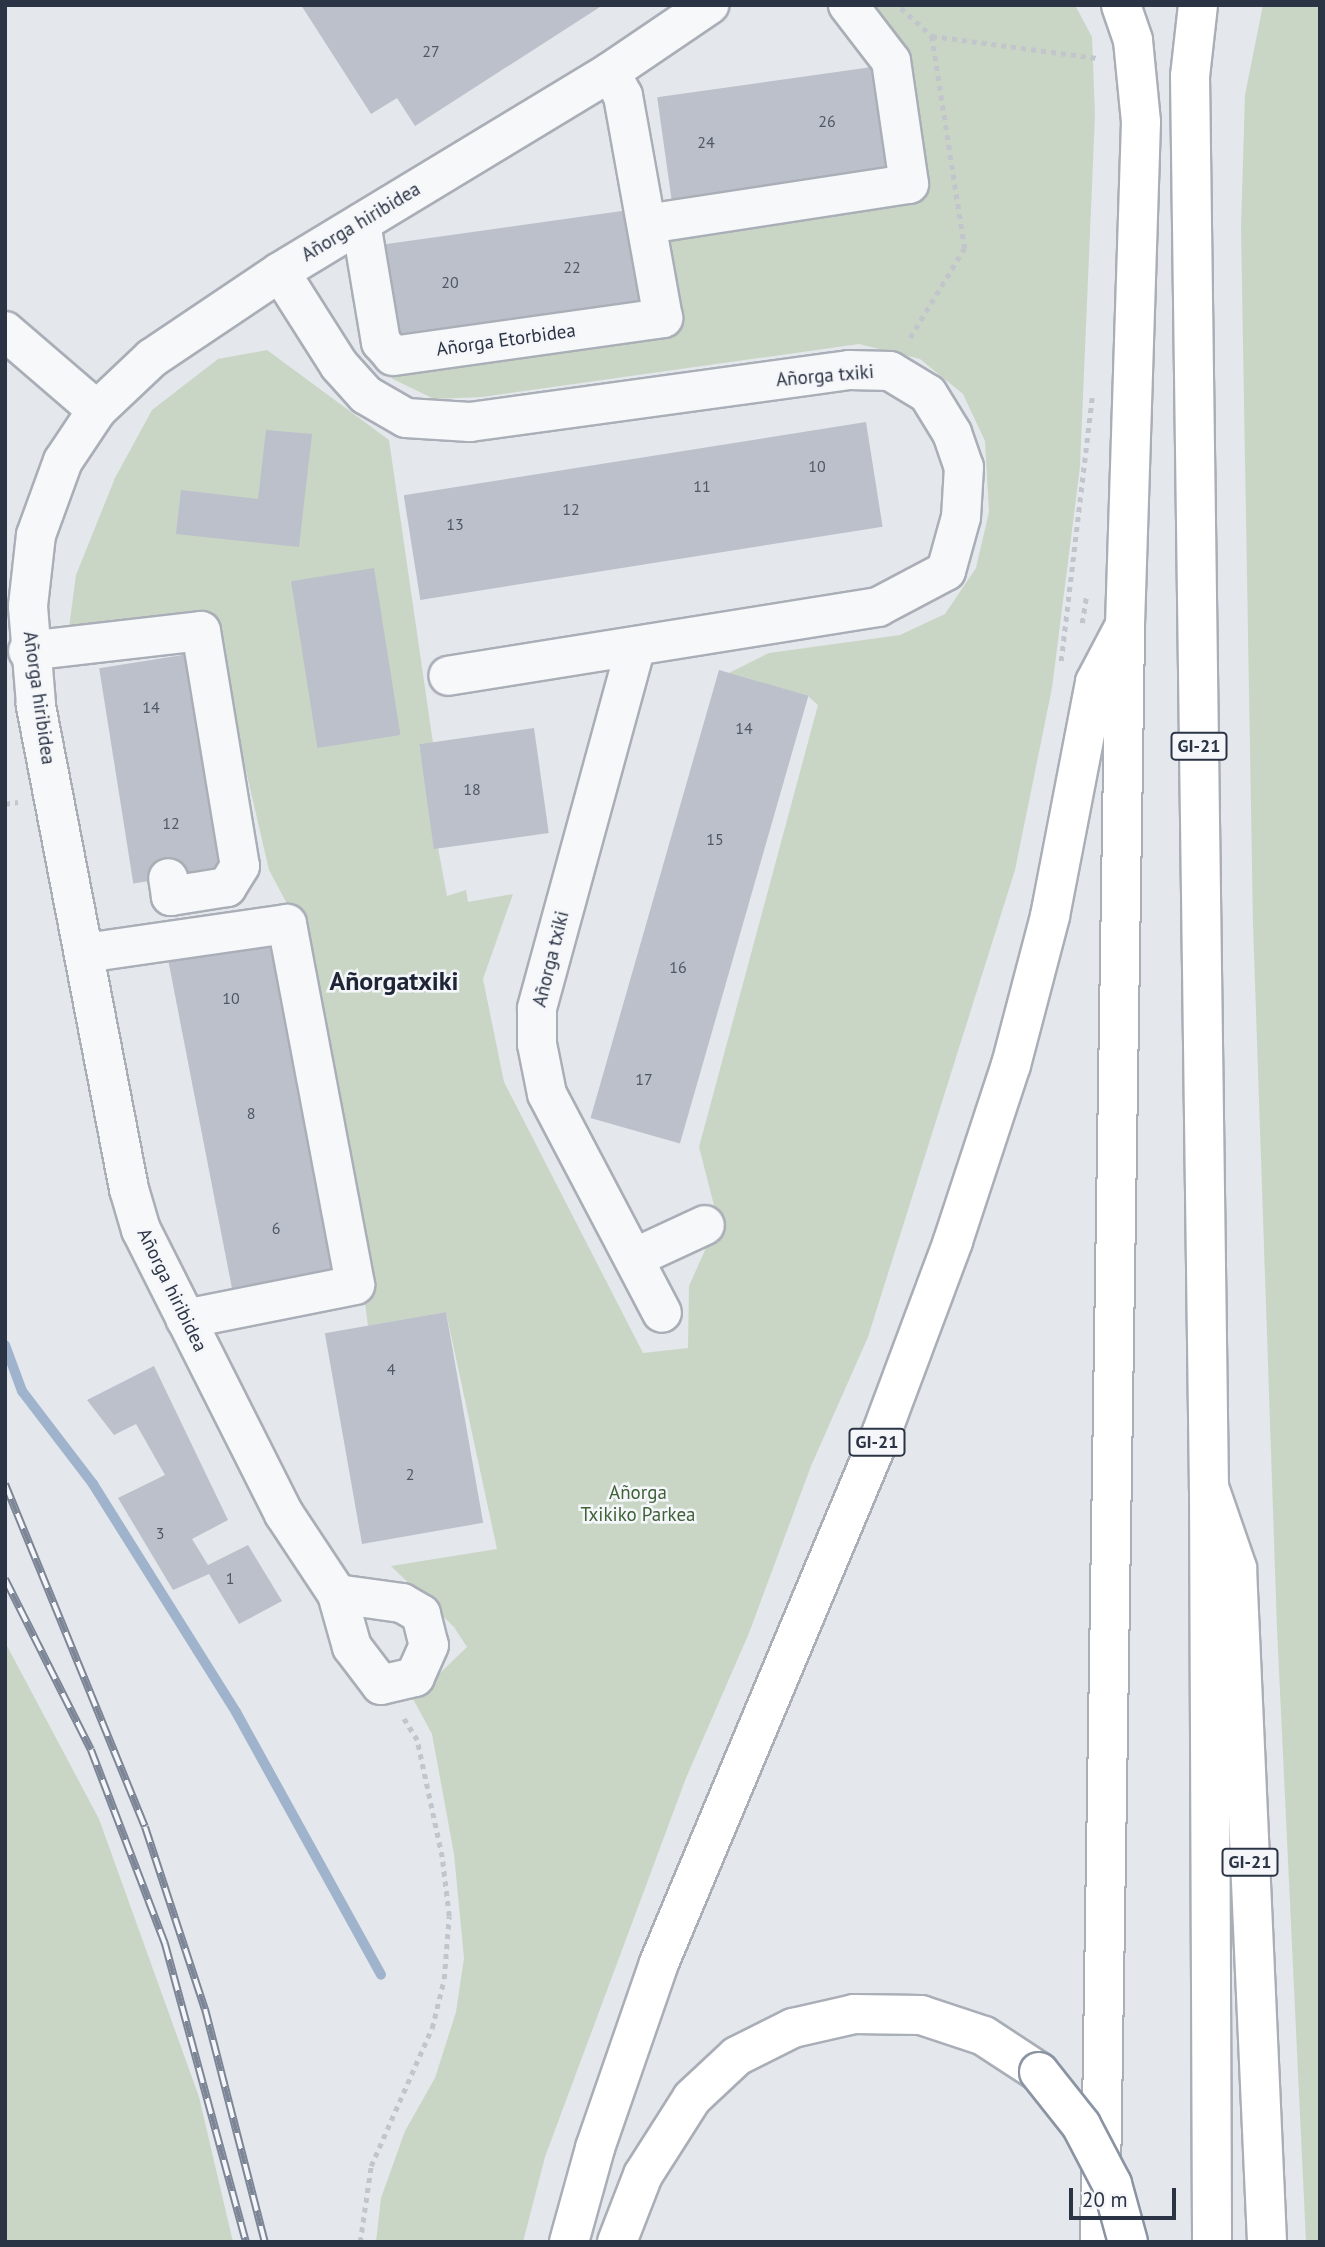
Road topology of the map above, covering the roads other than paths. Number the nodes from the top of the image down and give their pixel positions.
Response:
1 (709, 5) edge
2 (848, 5) edge
3 (1121, 5) edge
4 (1198, 5) edge
5 (610, 72) junction
6 (361, 223) junction
7 (647, 224) junction
8 (280, 272) junction
9 (5, 331) edge
10 (97, 410) junction
11 (1125, 625) junction
12 (636, 646) junction
13 (28, 651) junction
14 (449, 676) dead end
15 (168, 878) dead end
16 (85, 953) junction
17 (705, 1226) dead end
18 (634, 1258) junction
19 (662, 1313) dead end
20 (186, 1319) junction
21 (1209, 1487) junction
22 (337, 1594) junction
23 (569, 2242) edge
24 (617, 2242) edge
25 (1100, 2242) edge
26 (1128, 2242) edge
27 (1212, 2242) edge
28 (1267, 2242) edge

1 - 5 street, Añorga hiribidea
2 - 7 street
3 - 11 main road, GI-21
4 - 21 main road, GI-21
5 - 6 street, Añorga hiribidea
5 - 7 street, Añorga Etorbidea
6 - 7 street, Añorga Etorbidea
6 - 8 street, Añorga hiribidea
8 - 10 street, Añorga hiribidea
8 - 12 street, Añorga txiki
9 - 10 street
10 - 13 street, Añorga hiribidea
11 - 23 main road, GI-21
11 - 25 main road, GI-21
12 - 14 street, Añorga txiki
12 - 18 street, Añorga txiki
13 - 15 street
13 - 16 street, Añorga hiribidea
16 - 20 street, Añorga hiribidea
16 - 20 street
17 - 18 street
18 - 19 street, Añorga txiki
20 - 22 street, Añorga hiribidea
21 - 27 main road, GI-21
21 - 28 main road, GI-21
22 - 22 street, Añorga hiribidea
24 - 26 main road, bridge

